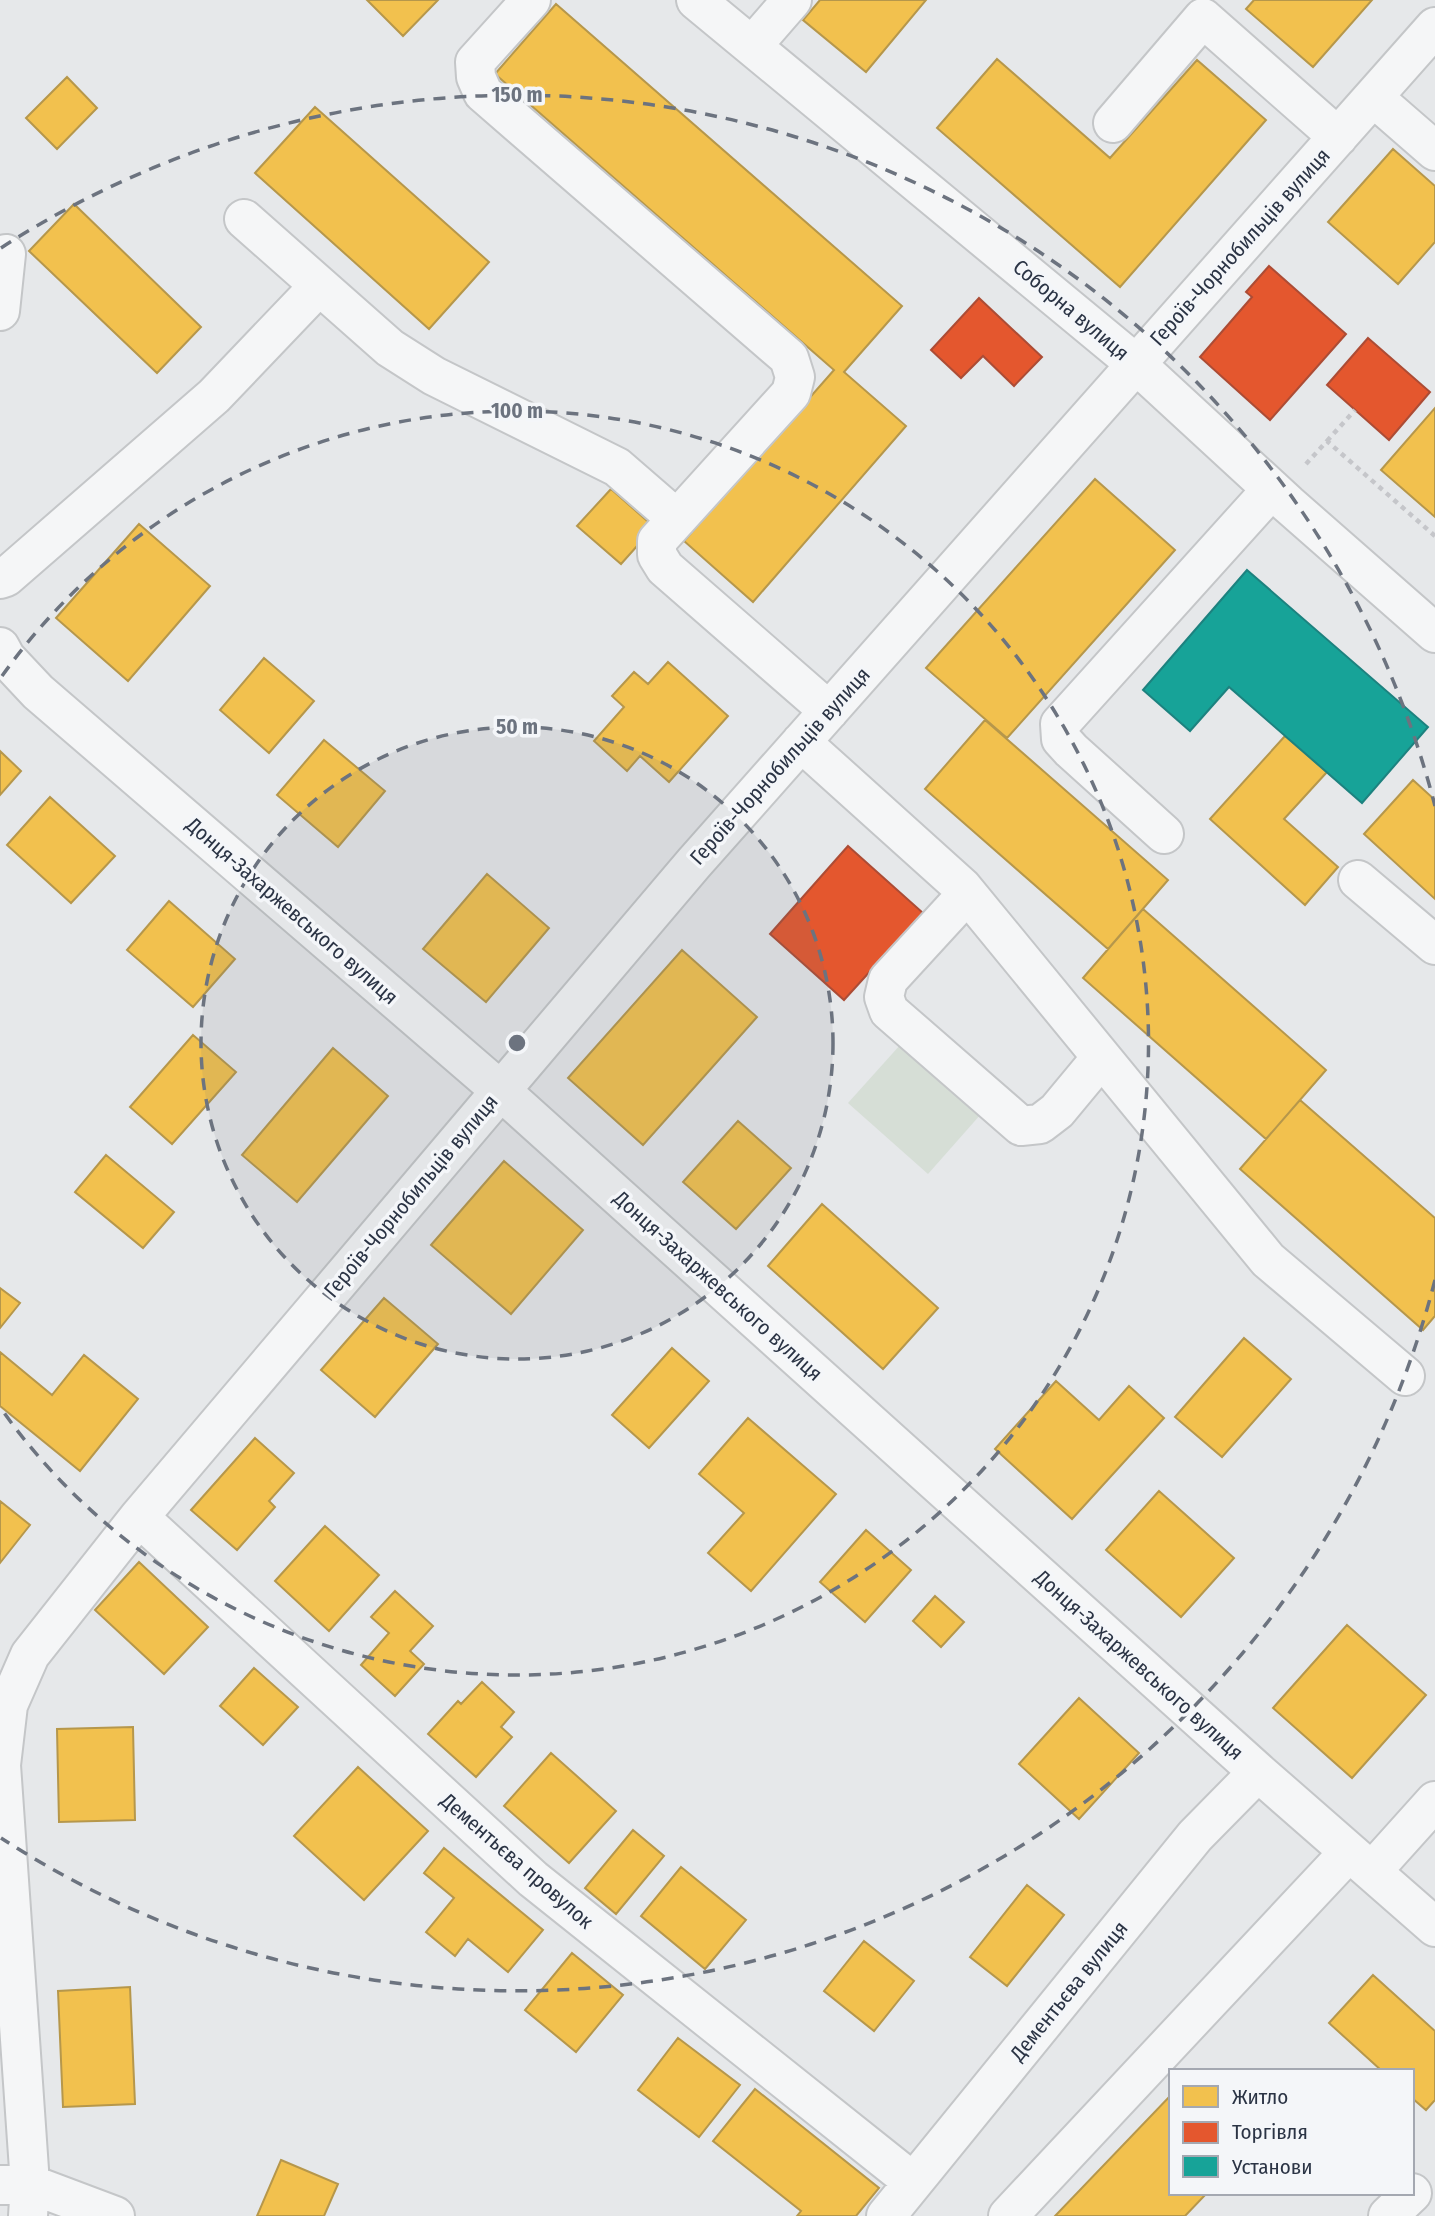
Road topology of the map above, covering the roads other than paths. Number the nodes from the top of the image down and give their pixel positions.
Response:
1 (531, 0) edge
2 (696, 0) edge
3 (792, 0) edge
4 (1193, 9) edge
5 (1435, 27) edge
6 (752, 46) junction
7 (1373, 97) junction
8 (1113, 122) dead end
9 (1338, 137) junction
10 (1435, 151) edge
11 (244, 219) dead end
12 (6, 254) dead end
13 (319, 286) junction
14 (0, 311) edge
15 (1136, 364) junction
16 (1285, 481) junction
17 (677, 519) junction
18 (0, 579) edge
19 (1435, 633) edge
20 (0, 647) edge
21 (829, 711) junction
22 (801, 743) junction
23 (1164, 834) dead end
24 (1358, 880) dead end
25 (967, 894) junction
26 (1435, 945) edge
27 (1101, 1058) junction
28 (500, 1090) junction
29 (1405, 1377) dead end
30 (139, 1517) junction
31 (1258, 1772) junction
32 (1435, 1801) edge
33 (1361, 1861) junction
34 (1435, 1927) edge
35 (1435, 2174) edge
36 (913, 2182) junction
37 (1414, 2191) edge
38 (19, 2195) edge
39 (1410, 2195) edge
40 (115, 2216) edge
41 (886, 2216) edge
42 (1008, 2216) edge
43 (1388, 2216) edge

1 - 17 street
2 - 6 street, Соборна вулиця
3 - 6 street
4 - 8 street
4 - 9 street
5 - 7 street, Героїв-Чорнобильців вулиця
6 - 15 street, Соборна вулиця
7 - 9 street, Героїв-Чорнобильців вулиця
7 - 10 street
9 - 15 street, Героїв-Чорнобильців вулиця
11 - 13 street
12 - 14 street
13 - 17 street
13 - 18 street
15 - 16 street, Соборна вулиця
15 - 21 street, Героїв-Чорнобильців вулиця
16 - 19 street, Соборна вулиця
16 - 23 street
17 - 21 street
20 - 28 street, Донця-Захаржевського вулиця
21 - 22 street, Героїв-Чорнобильців вулиця
22 - 25 street
22 - 28 street, Героїв-Чорнобильців вулиця
24 - 26 street
25 - 27 street
25 - 27 street
27 - 29 street
28 - 30 street, Героїв-Чорнобильців вулиця
28 - 31 street, Донця-Захаржевського вулиця
30 - 36 street, Дементьєва провулок
30 - 38 street, Героїв-Чорнобильців вулиця
31 - 33 street, Донця-Захаржевського вулиця
31 - 36 street, Дементьєва вулиця
32 - 33 street
33 - 34 street, Донця-Захаржевського вулиця
33 - 42 street
35 - 37 street
36 - 41 street, Дементьєва вулиця
38 - 40 street
39 - 43 street

